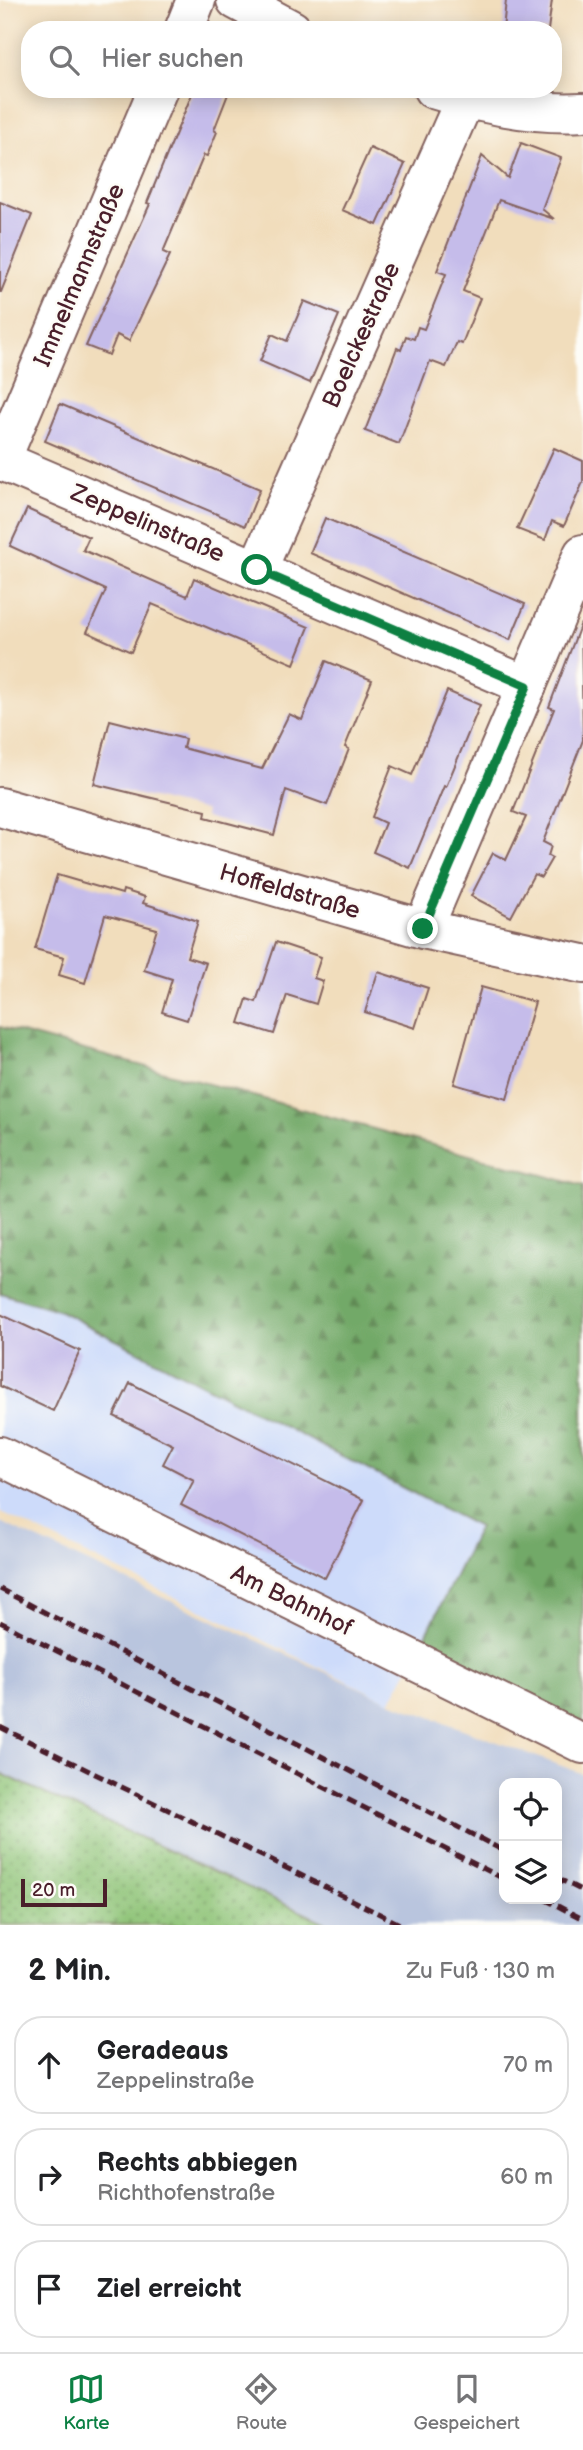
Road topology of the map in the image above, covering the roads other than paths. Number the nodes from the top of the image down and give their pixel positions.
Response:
1 (196, 0) edge
2 (236, 0) edge
3 (188, 21) edge
4 (275, 21) edge
5 (154, 98) edge
6 (447, 98) edge
7 (467, 98) edge
8 (583, 112) edge
9 (0, 461) edge
10 (583, 554) edge
11 (257, 570) junction
12 (527, 686) junction
13 (0, 807) edge
14 (423, 929) junction
15 (583, 964) edge
16 (0, 1456) edge
17 (583, 1744) edge

1 - 3 street
2 - 4 street
5 - 9 street, Immelmannstraße
6 - 11 street, Boelckestraße
7 - 8 street
9 - 11 street, Zeppelinstraße
10 - 12 street
11 - 12 street, Zeppelinstraße
12 - 14 street
13 - 14 street, Hoffeldstraße
14 - 15 street, Hoffeldstraße
16 - 17 street, Am Bahnhof

